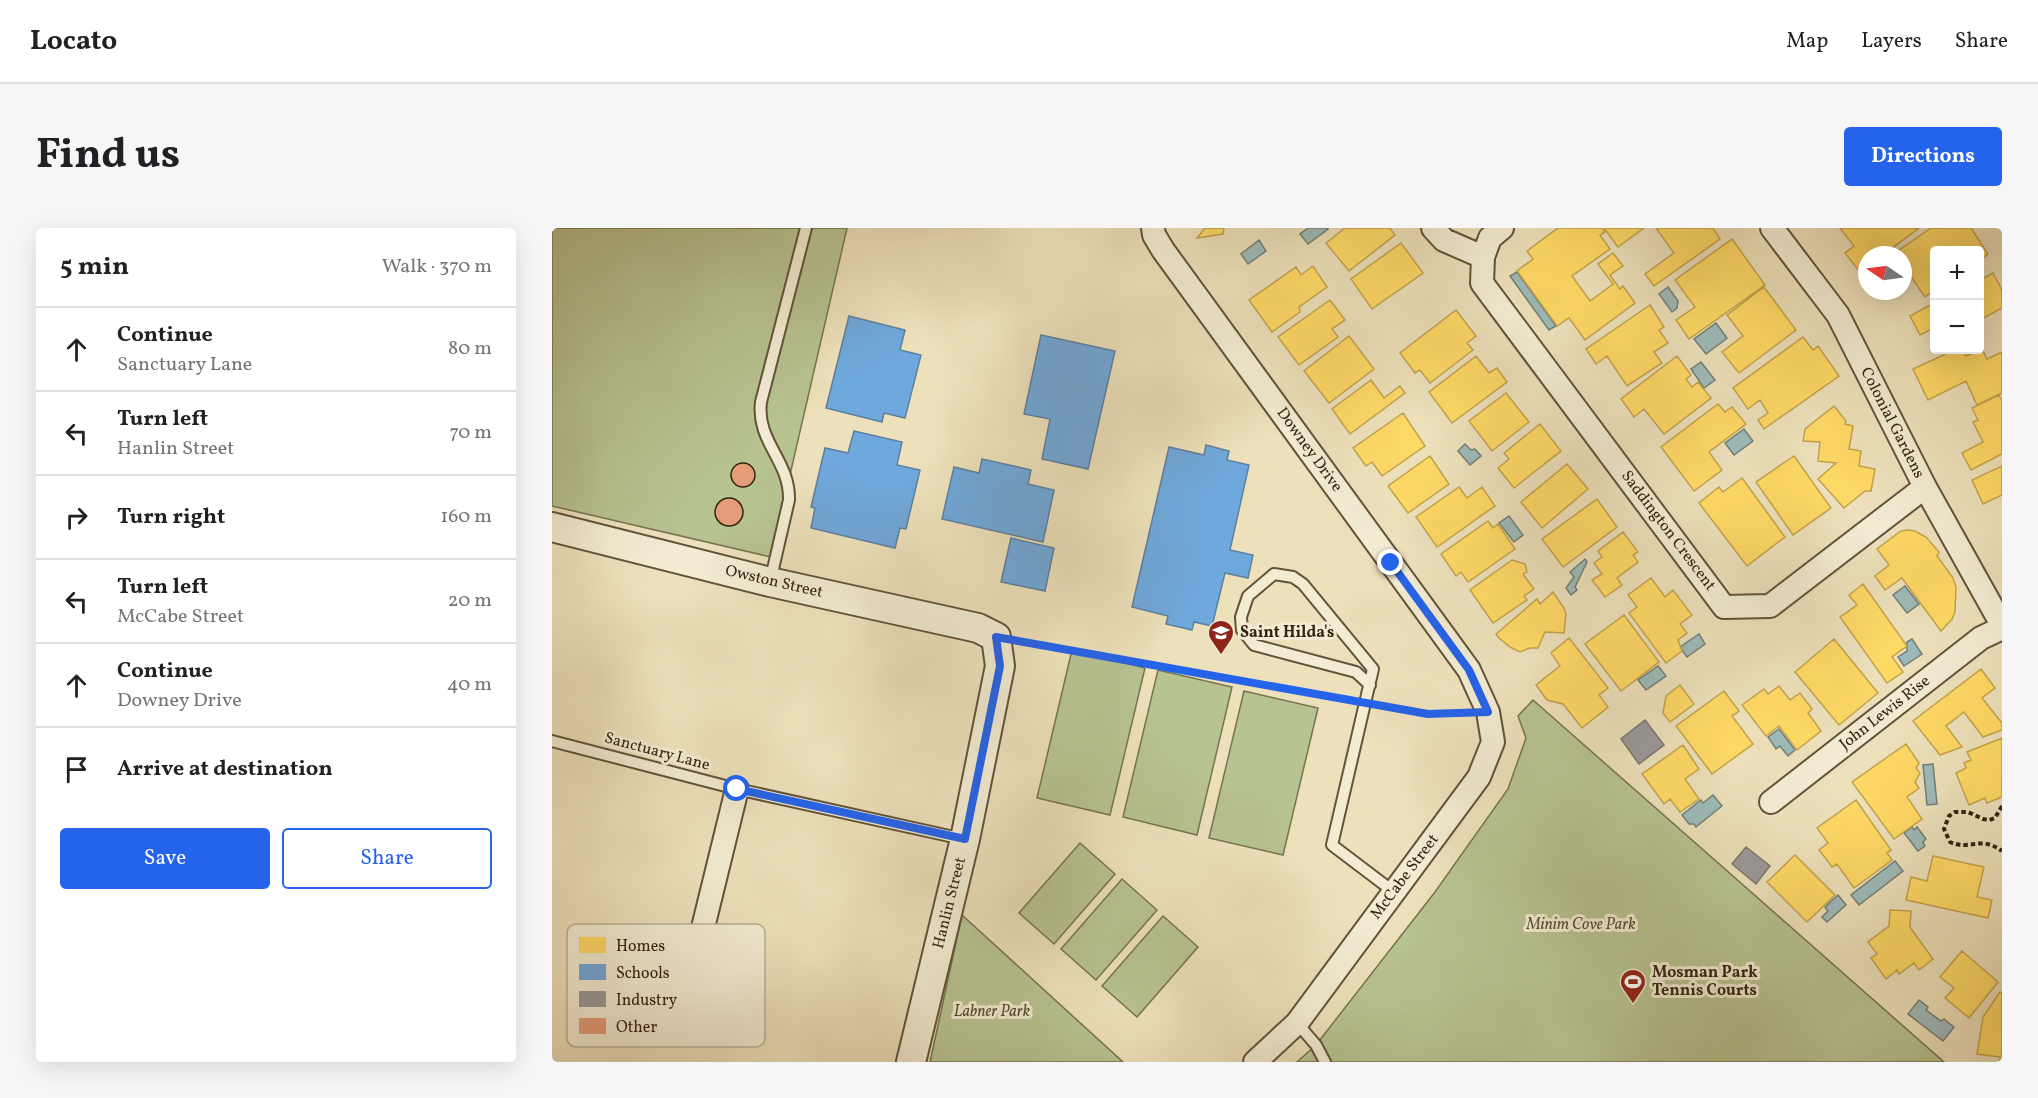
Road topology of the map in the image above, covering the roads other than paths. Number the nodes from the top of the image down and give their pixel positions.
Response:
1 (806, 228) edge
2 (1153, 228) edge
3 (1433, 228) edge
4 (1502, 228) edge
5 (1772, 228) edge
6 (1483, 257) junction
7 (1925, 487) junction
8 (552, 529) edge
9 (770, 582) junction
10 (2002, 626) edge
11 (996, 637) joint
12 (1469, 670) joint
13 (1370, 685) junction
14 (552, 741) edge
15 (737, 789) junction
16 (1771, 802) dead end
17 (965, 839) junction
18 (1394, 892) junction
19 (704, 924) edge
20 (1297, 1023) junction
21 (911, 1062) edge
22 (1256, 1062) edge
23 (1325, 1062) edge

1 - 9 lane
2 - 12 street, Downey Drive
3 - 6 street
4 - 6 street
5 - 7 street, Colonial Gardens
6 - 7 street, Saddington Crescent
7 - 10 street, Colonial Gardens
8 - 9 street, Owston Street
9 - 11 street, Owston Street
10 - 16 street, John Lewis Rise
11 - 17 street, Hanlin Street
12 - 18 street, McCabe Street
13 - 13 lane
13 - 18 lane
14 - 15 lane, Sanctuary Lane
15 - 17 lane, Sanctuary Lane
15 - 19 street
17 - 21 street, Hanlin Street
18 - 20 street, McCabe Street
20 - 22 street, McCabe Street
20 - 23 lane

